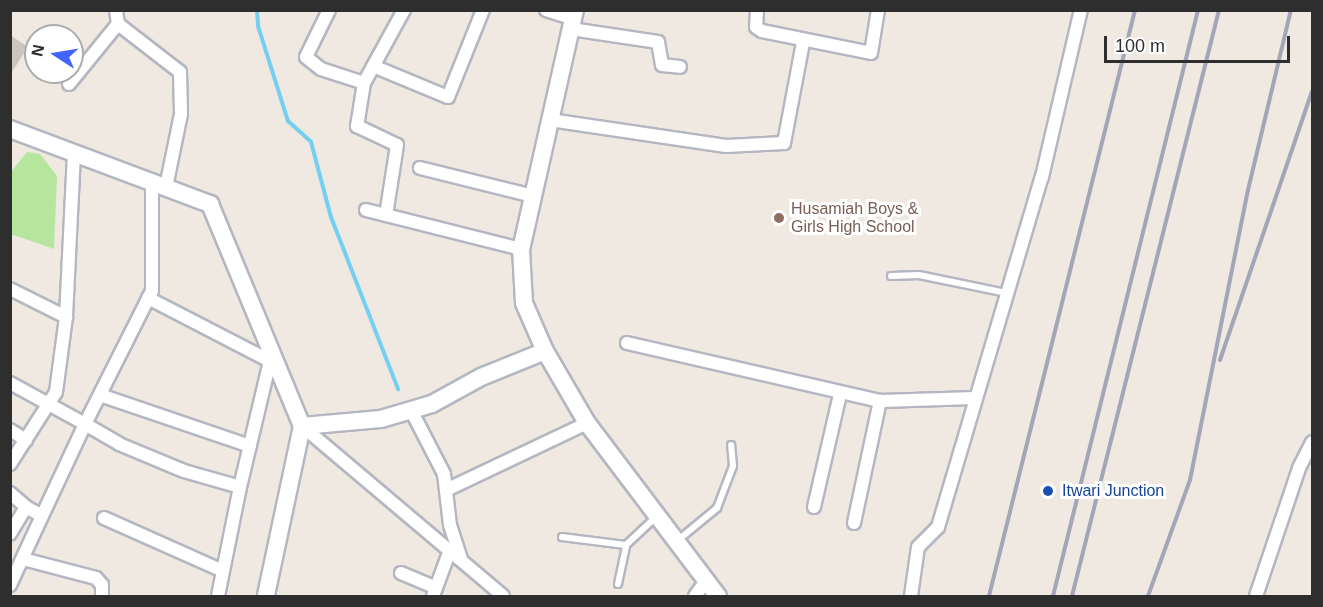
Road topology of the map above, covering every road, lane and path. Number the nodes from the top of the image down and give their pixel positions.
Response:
1 (116, 10) edge
2 (329, 10) edge
3 (404, 10) edge
4 (483, 10) edge
5 (546, 10) edge
6 (757, 10) edge
7 (878, 10) edge
8 (1081, 10) edge
9 (573, 19) edge
10 (118, 24) junction
11 (802, 42) junction
12 (84, 66) edge
13 (373, 66) junction
14 (680, 67) dead end
15 (364, 83) junction
16 (550, 120) junction
17 (10, 129) edge
18 (74, 153) junction
19 (420, 168) dead end
20 (159, 185) junction
21 (533, 196) junction
22 (366, 210) dead end
23 (386, 215) junction
24 (521, 249) junction
25 (891, 276) dead end
26 (10, 288) edge
27 (1008, 294) junction
28 (148, 298) junction
29 (66, 317) junction
30 (627, 343) dead end
31 (545, 351) junction
32 (271, 357) junction
33 (10, 383) edge
34 (840, 393) junction
35 (100, 394) junction
36 (975, 398) junction
37 (880, 402) junction
38 (49, 404) junction
39 (411, 410) junction
40 (587, 423) junction
41 (85, 424) junction
42 (302, 426) junction
43 (10, 430) edge
44 (26, 440) junction
45 (1312, 442) edge
46 (731, 445) dead end
47 (250, 446) junction
48 (10, 464) edge
49 (240, 487) junction
50 (446, 490) junction
51 (10, 493) edge
52 (26, 507) junction
53 (814, 507) dead end
54 (42, 516) junction
55 (658, 516) junction
56 (104, 518) dead end
57 (854, 523) dead end
58 (10, 534) edge
59 (562, 537) dead end
60 (677, 541) junction
61 (626, 545) junction
62 (450, 550) junction
63 (23, 559) junction
64 (461, 559) junction
65 (223, 571) junction
66 (401, 573) dead end
67 (706, 580) junction
68 (618, 584) dead end
69 (10, 585) edge
70 (434, 592) edge
71 (102, 597) edge
72 (218, 597) edge
73 (266, 597) edge
74 (502, 597) edge
75 (695, 597) edge
76 (718, 597) edge
77 (911, 597) edge
78 (1256, 597) edge

1 - 10 street
2 - 15 street
3 - 13 street
4 - 13 street
5 - 9 street
6 - 11 street
7 - 11 street
8 - 27 street
9 - 14 street
9 - 16 street
10 - 12 street
10 - 20 street
11 - 16 street
13 - 15 street
15 - 23 street
16 - 21 street
17 - 18 street
18 - 20 street
18 - 29 street
19 - 21 street
20 - 28 street
20 - 32 street
21 - 24 street
22 - 23 street
23 - 24 street
24 - 31 street
25 - 27 lane
26 - 29 street
27 - 36 street
28 - 32 street
28 - 35 street
29 - 38 street
30 - 34 street
31 - 39 street
31 - 40 street
32 - 42 street
32 - 47 street
33 - 38 street
34 - 37 street
34 - 53 street
35 - 41 street
35 - 47 street
36 - 37 street
36 - 77 street
37 - 57 street
38 - 41 street
38 - 44 street
39 - 42 street
39 - 50 street
40 - 50 street
40 - 55 street
41 - 49 street
41 - 54 street
42 - 62 street
42 - 73 street
43 - 44 street
44 - 48 street
45 - 78 street
46 - 60 lane
47 - 49 street
49 - 65 street
50 - 64 street
51 - 52 street
52 - 54 street
52 - 58 street
54 - 63 street
55 - 60 street
55 - 61 lane
56 - 65 street
59 - 61 lane
60 - 67 street
61 - 68 lane
62 - 64 street
62 - 70 street
63 - 69 street
63 - 71 street
64 - 74 street
65 - 72 street
66 - 70 street
67 - 75 street
67 - 76 street

